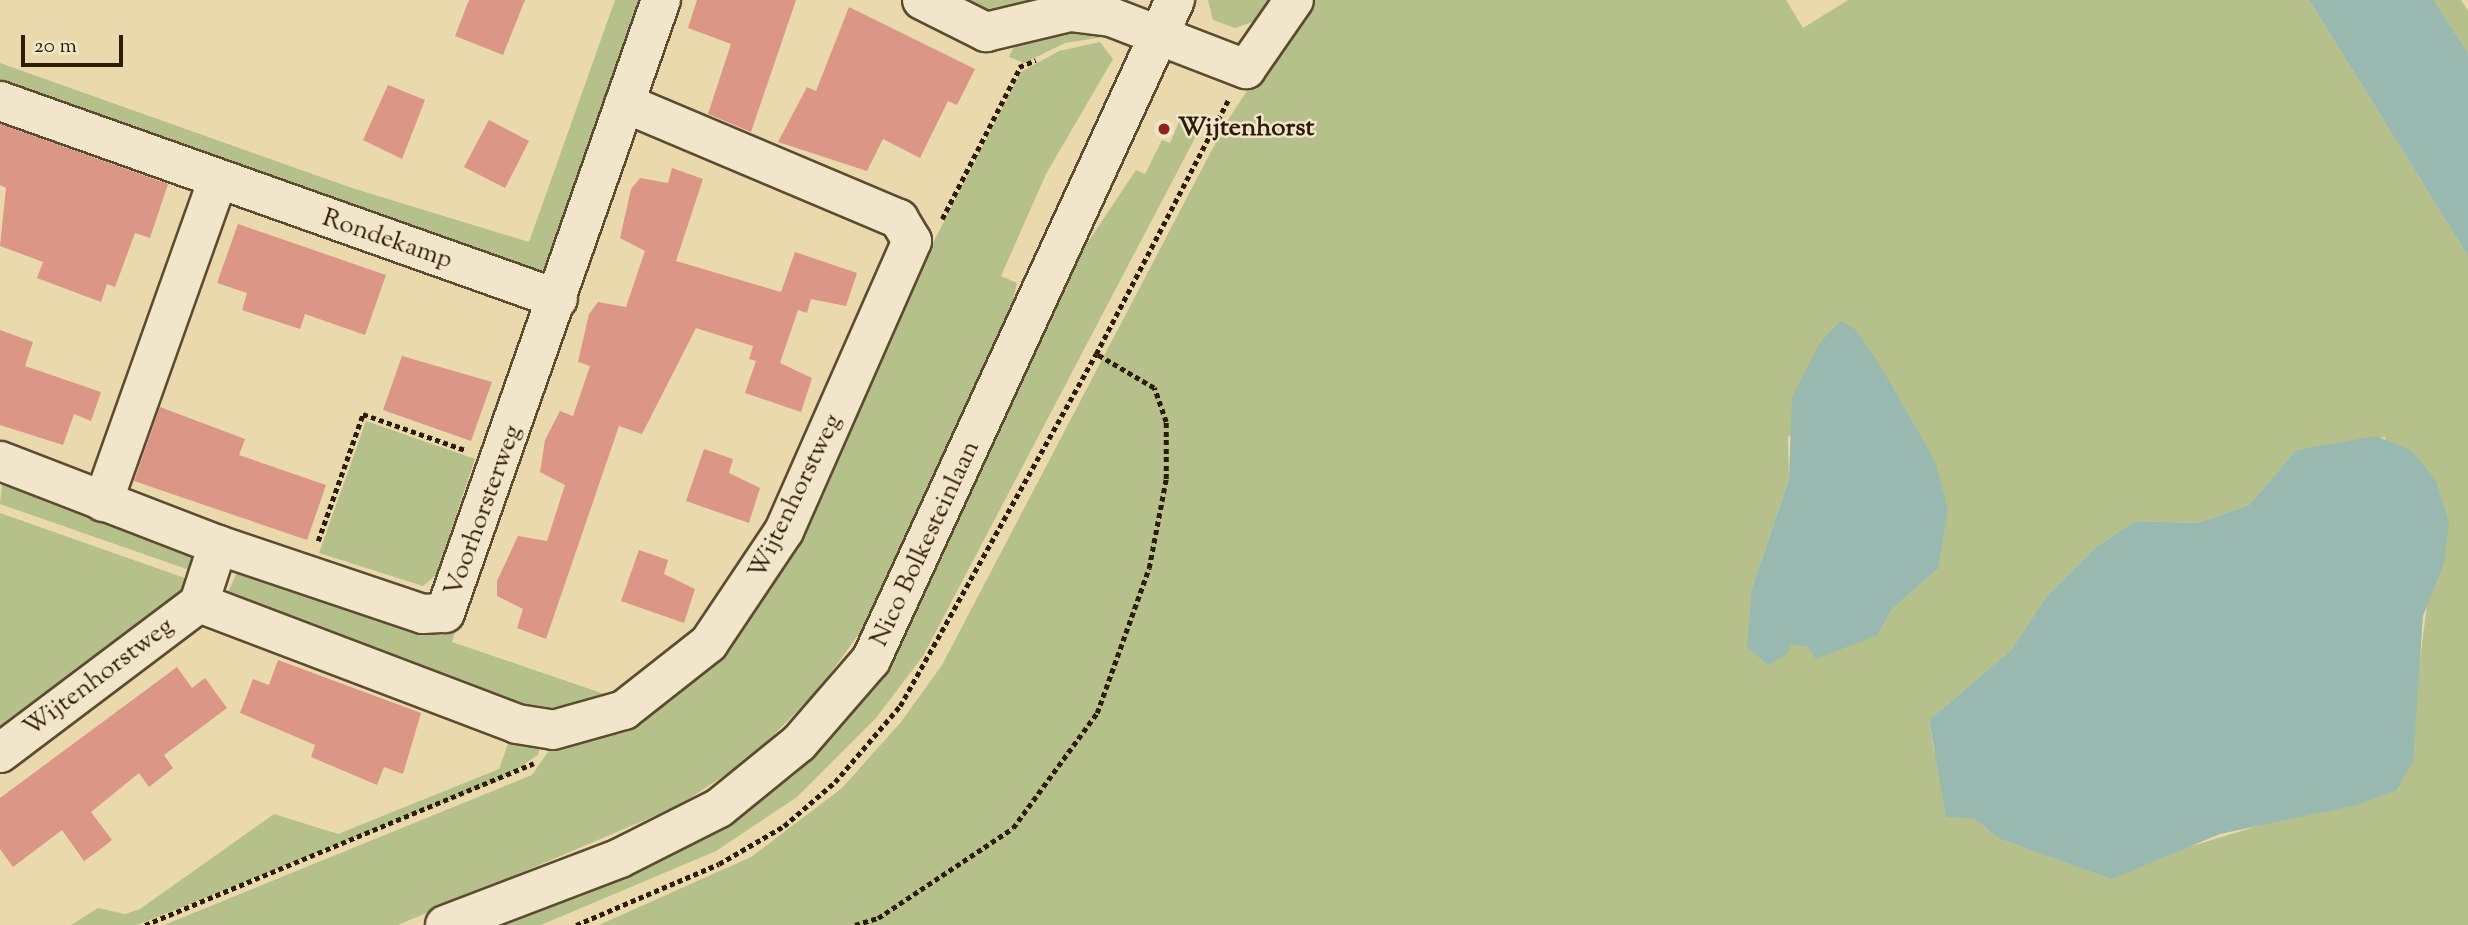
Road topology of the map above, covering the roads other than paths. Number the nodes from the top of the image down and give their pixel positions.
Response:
1 (661, 0) edge
2 (922, 0) edge
3 (1294, 0) edge
4 (1168, 16) edge
5 (0, 101) edge
6 (625, 103) junction
7 (217, 182) junction
8 (558, 299) junction
9 (0, 461) edge
10 (103, 502) junction
11 (218, 545) junction
12 (199, 603) junction
13 (0, 753) edge
14 (445, 925) edge

1 - 6 street, Voorhorsterweg
2 - 4 street
3 - 4 street
4 - 14 street, Nico Bolkesteinlaan
5 - 7 street, Rondekamp
6 - 8 street, Voorhorsterweg
6 - 12 street, Wijtenhorstweg
7 - 8 street, Rondekamp
7 - 10 street
8 - 11 street, Voorhorsterweg
9 - 10 street, Voorhorsterweg
10 - 11 street, Voorhorsterweg
11 - 12 street, Wijtenhorstweg
12 - 13 street, Wijtenhorstweg

